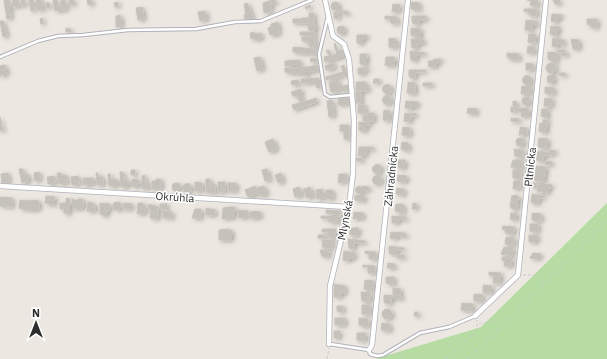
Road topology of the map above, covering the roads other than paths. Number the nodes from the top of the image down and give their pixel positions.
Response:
1 (312, 0) edge
2 (325, 0) edge
3 (408, 0) edge
4 (546, 0) edge
5 (328, 16) junction
6 (0, 57) edge
7 (352, 95) junction
8 (0, 186) edge
9 (349, 207) junction
10 (475, 316) joint
11 (329, 344) joint
12 (369, 350) junction

1 - 6 lane
2 - 5 street, Mlynská
3 - 12 street, Záhradnícka
4 - 10 street, Pltnícka
5 - 7 street, Mlynská
5 - 7 lane, Mlynská
7 - 9 street, Mlynská
8 - 9 street, Okrúhla
9 - 11 street, Mlynská
10 - 12 lane
11 - 12 lane

